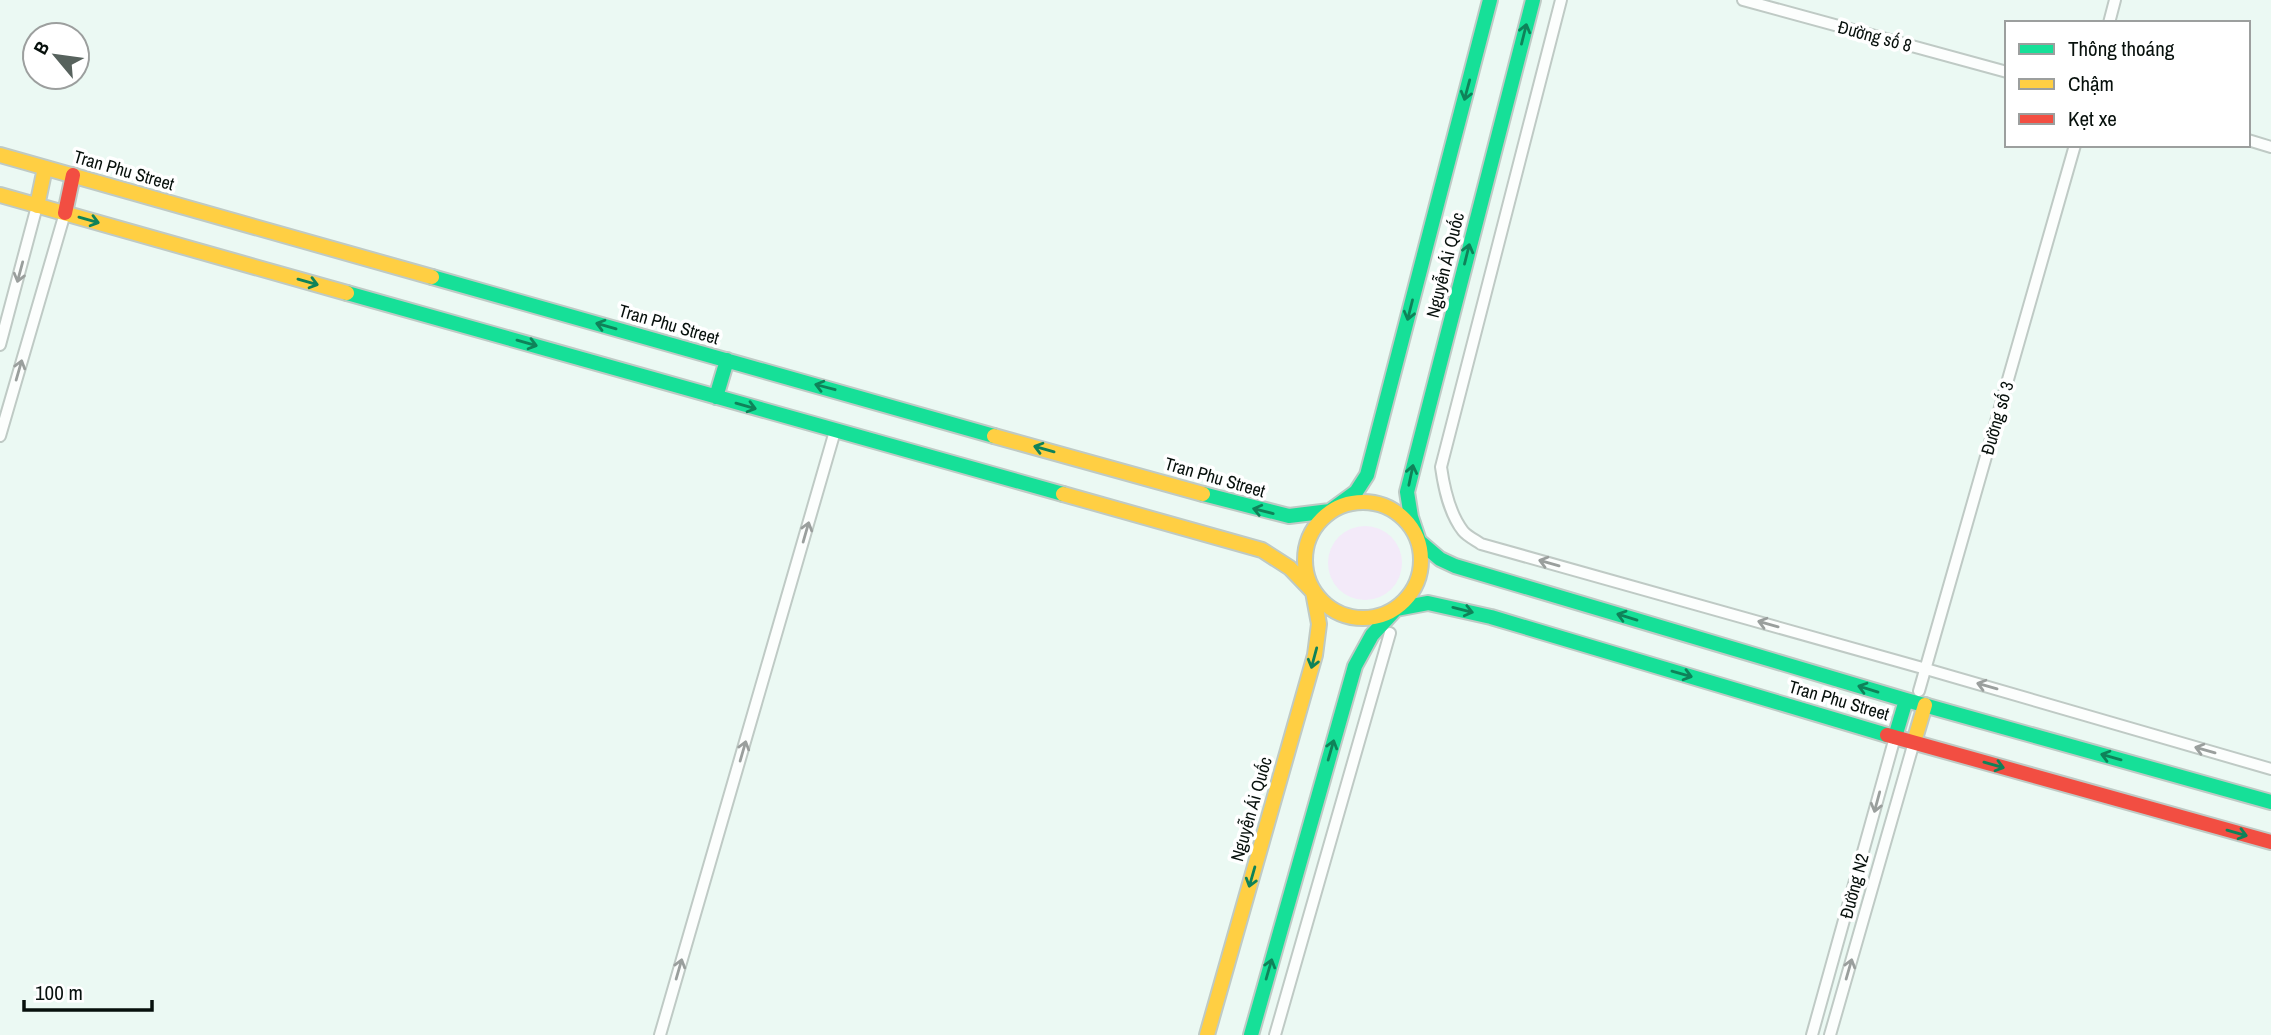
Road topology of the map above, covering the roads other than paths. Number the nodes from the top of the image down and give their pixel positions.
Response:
1 (1490, 0) edge
2 (1533, 0) edge
3 (1560, 0) edge
4 (1743, 0) edge
5 (2115, 0) edge
6 (2110, 21) edge
7 (2005, 71) edge
8 (2250, 141) edge
9 (2074, 147) edge
10 (2271, 147) edge
11 (0, 155) edge
12 (45, 168) junction
13 (73, 175) junction
14 (0, 195) edge
15 (37, 206) junction
16 (65, 213) junction
17 (0, 345) edge
18 (727, 360) junction
19 (716, 397) junction
20 (835, 431) junction
21 (0, 436) edge
22 (1330, 511) junction
23 (1419, 541) junction
24 (1313, 592) junction
25 (1396, 608) junction
26 (1390, 633) dead end
27 (1926, 669) junction
28 (1922, 698) junction
29 (1906, 700) junction
30 (1895, 737) junction
31 (1914, 742) junction
32 (2271, 769) edge
33 (2271, 802) edge
34 (2271, 842) edge
35 (660, 1035) edge
36 (1207, 1035) edge
37 (1251, 1035) edge
38 (1275, 1035) edge
39 (1812, 1035) edge
40 (1830, 1035) edge

1 -> 22 main road, Nguyễn Ái Quốc
23 -> 2 main road, Nguyễn Ái Quốc
27 -> 3 street
4 - 7 street, Đường số 8
5 - 6 street
8 - 10 street
9 - 27 street, Đường số 3
11 - 12 main road, Tran Phu Street
12 - 13 main road, Tran Phu Street
12 - 15 main road
13 - 16 main road
18 -> 13 main road, Tran Phu Street
14 - 15 main road
15 - 16 main road
15 -> 17 street
16 -> 19 main road
21 -> 16 street
18 - 19 main road
22 -> 18 main road, Tran Phu Street
19 -> 20 main road
20 - 24 main road
35 -> 20 street
22 - 23 main road
22 - 24 main road
23 - 25 main road
29 -> 23 main road, Tran Phu Street
24 - 25 main road
24 -> 36 main road, Nguyễn Ái Quốc
25 -> 30 main road, Tran Phu Street
37 -> 25 main road
26 - 38 street
27 - 28 street, Đường số 3
32 -> 27 street
28 - 29 main road, Tran Phu Street
28 - 31 main road
33 -> 28 main road, Tran Phu Street
29 - 30 main road
30 - 31 main road, Tran Phu Street
30 -> 39 street, Đường N2
31 -> 34 main road, Tran Phu Street
40 -> 31 street, Đường N2

